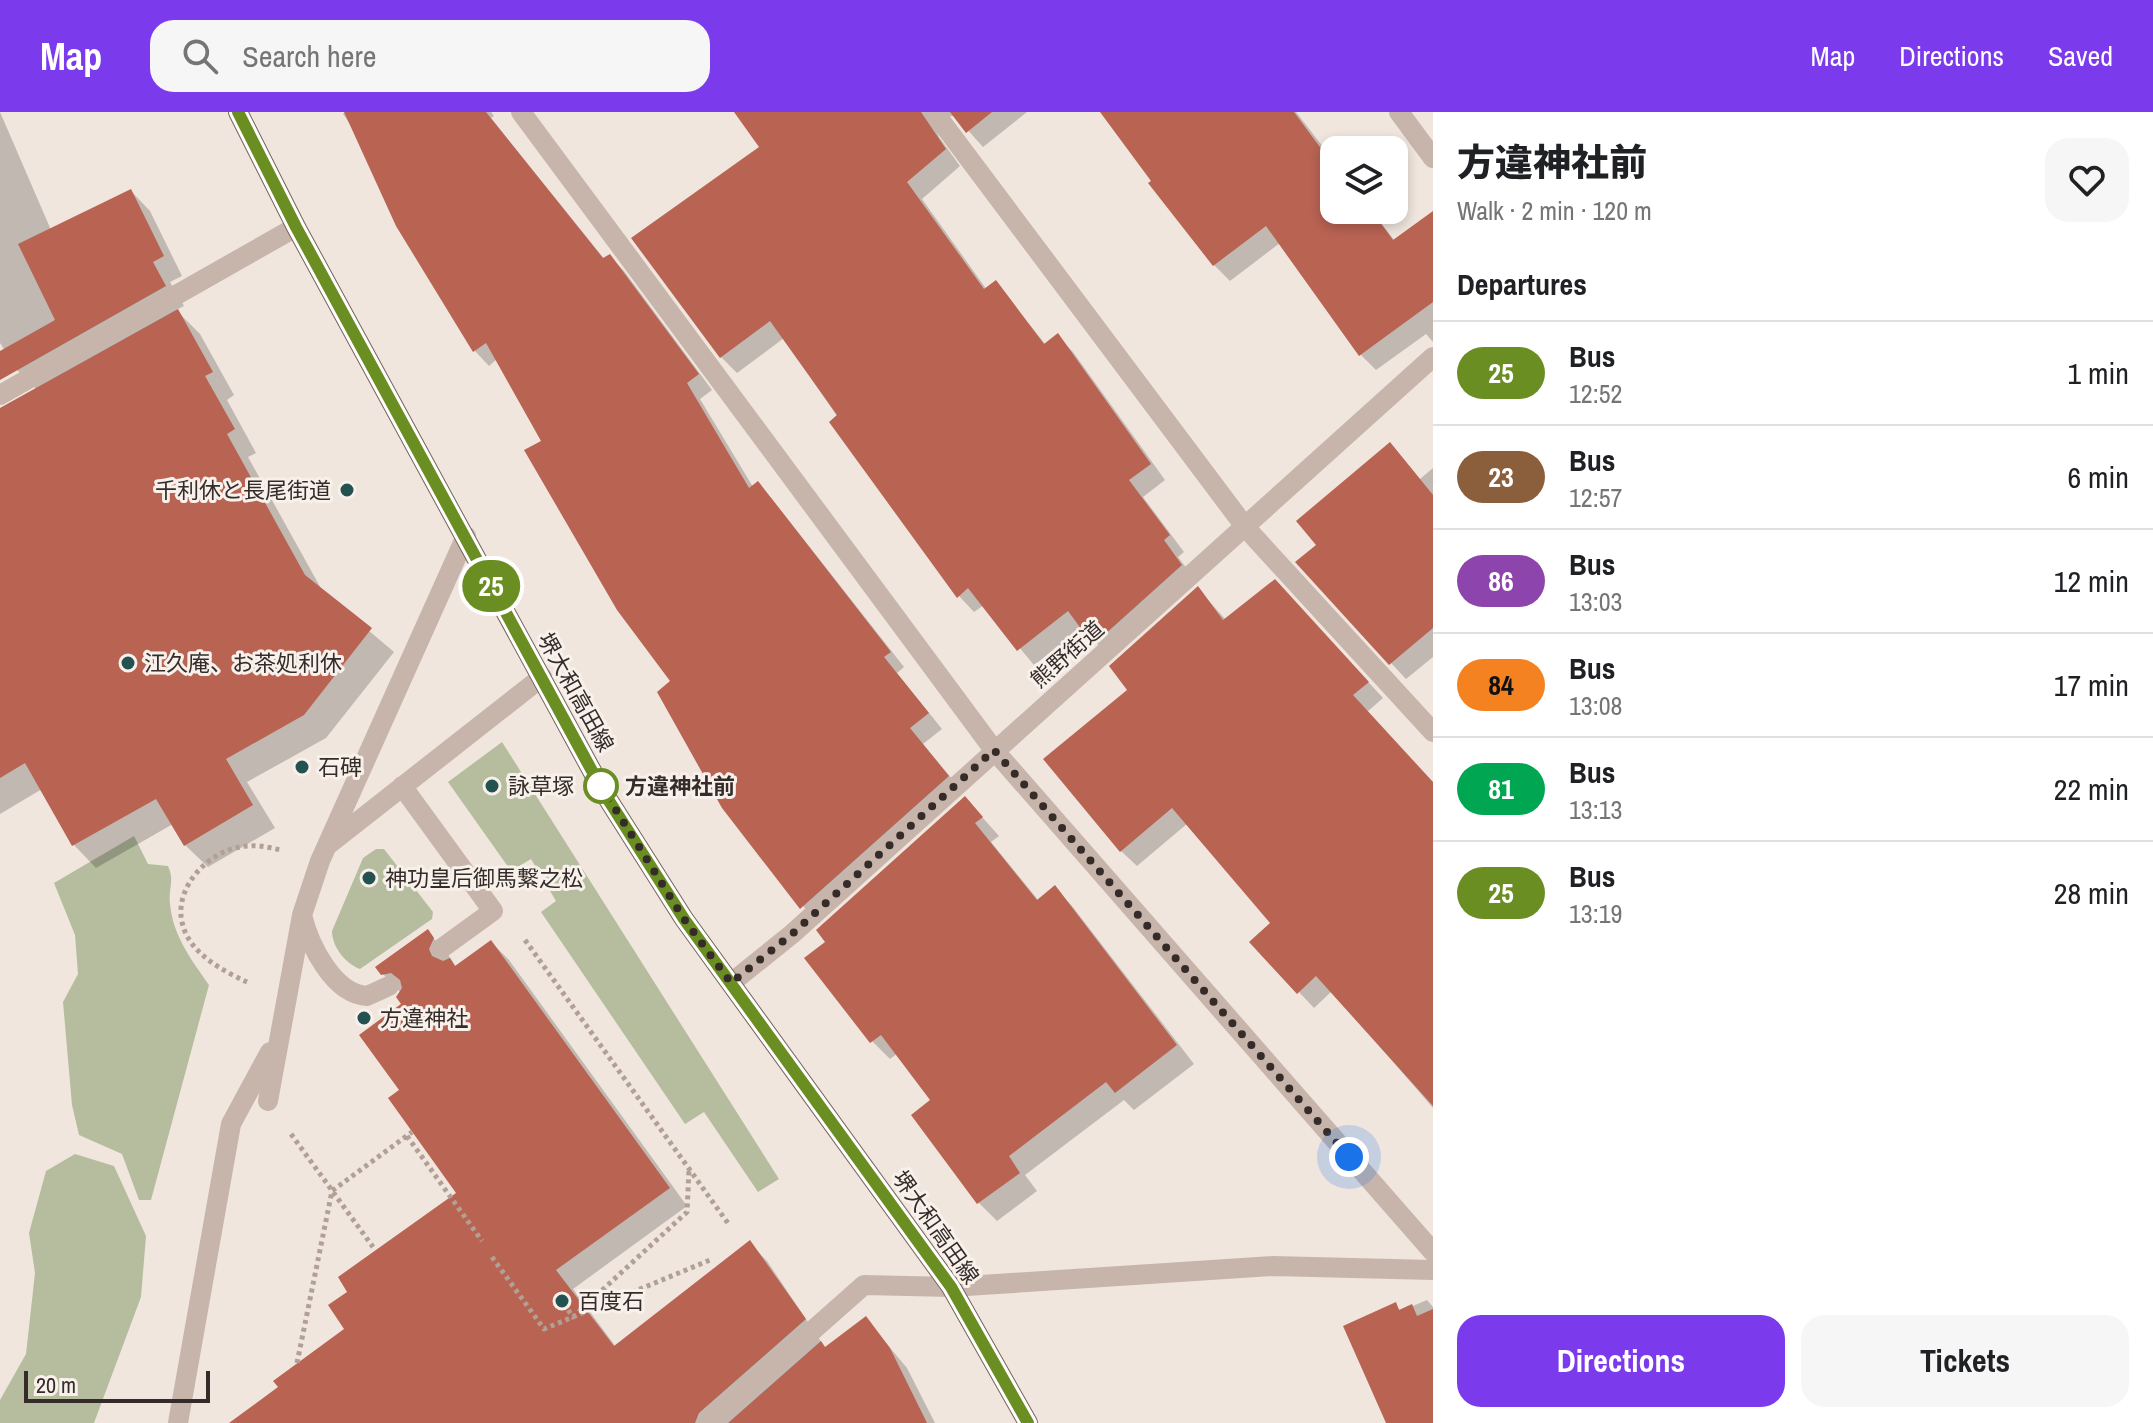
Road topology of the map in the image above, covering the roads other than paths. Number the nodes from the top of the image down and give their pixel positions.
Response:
1 (238, 112) edge
2 (521, 112) edge
3 (934, 112) edge
4 (1399, 112) edge
5 (1433, 158) edge
6 (296, 227) junction
7 (1433, 357) edge
8 (0, 395) edge
9 (1246, 528) junction
10 (466, 536) junction
11 (542, 677) junction
12 (1433, 732) edge
13 (994, 750) junction
14 (402, 786) junction
15 (323, 854) junction
16 (302, 915) junction
17 (442, 948) dead end
18 (731, 983) junction
19 (389, 986) dead end
20 (280, 1035) junction
21 (268, 1101) road end
22 (1433, 1252) edge
23 (1433, 1270) edge
24 (951, 1287) junction
25 (178, 1423) edge
26 (708, 1423) edge
27 (1028, 1423) edge

1 - 6 main road, 堺大和高田線
2 - 13 street
3 - 9 street
4 - 5 street
6 - 8 street
6 - 10 main road, 堺大和高田線
7 - 9 street, 熊野街道
9 - 12 street
9 - 13 street, 熊野街道
10 - 11 main road, 堺大和高田線
10 - 15 street
11 - 14 street
11 - 18 main road, 堺大和高田線
13 - 18 street, 熊野街道
13 - 22 street
14 - 15 street
14 - 17 street
15 - 16 street
16 - 19 street
16 - 20 street
18 - 24 main road, 堺大和高田線
20 - 21 street
20 - 25 street
23 - 24 street
24 - 26 street
24 - 27 main road, 堺大和高田線

